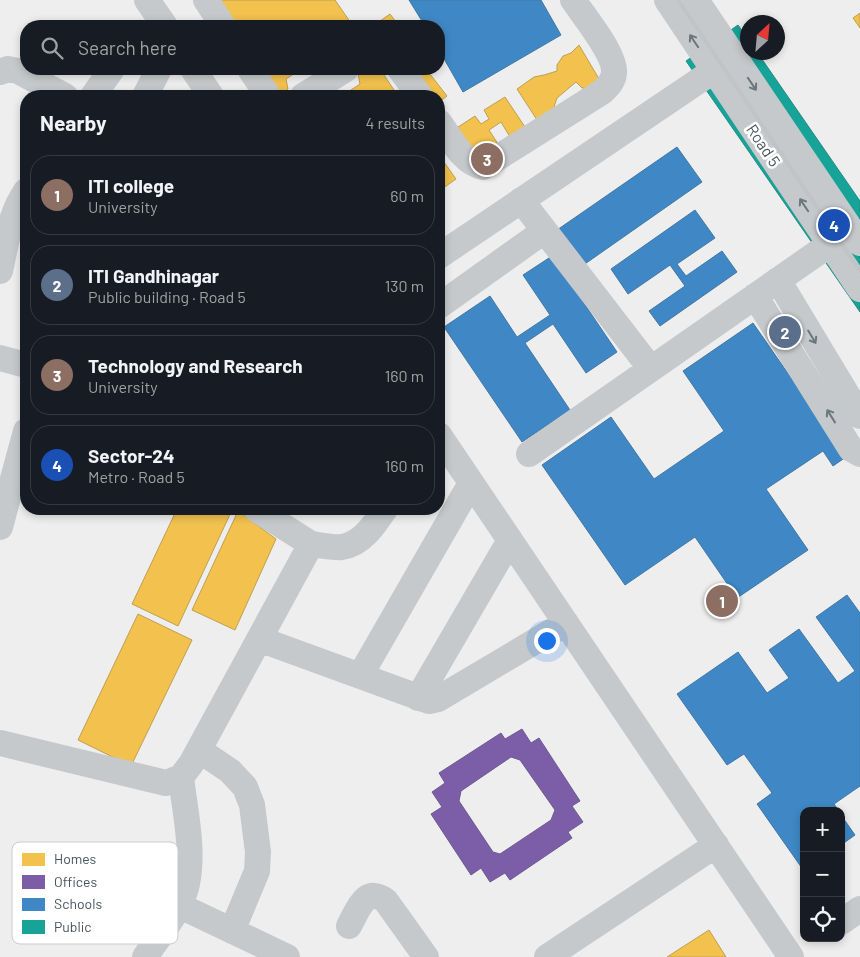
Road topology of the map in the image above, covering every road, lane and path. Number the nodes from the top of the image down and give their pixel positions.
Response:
1 (206, 0) edge
2 (573, 0) edge
3 (667, 0) edge
4 (696, 0) edge
5 (219, 20) edge
6 (725, 64) junction
7 (0, 72) edge
8 (20, 72) edge
9 (25, 75) edge
10 (108, 75) edge
11 (156, 75) edge
12 (197, 75) edge
13 (254, 75) edge
14 (336, 75) edge
15 (404, 75) edge
16 (53, 90) edge
17 (97, 90) edge
18 (149, 90) edge
19 (207, 90) edge
20 (264, 90) edge
21 (313, 90) edge
22 (416, 90) edge
23 (445, 130) edge
24 (20, 199) edge
25 (521, 200) junction
26 (544, 231) junction
27 (860, 243) edge
28 (830, 244) junction
29 (445, 252) edge
30 (0, 271) edge
31 (778, 280) junction
32 (860, 289) edge
33 (755, 296) junction
34 (445, 302) edge
35 (0, 358) edge
36 (20, 363) edge
37 (651, 369) junction
38 (860, 416) edge
39 (445, 444) edge
40 (20, 452) edge
41 (529, 454) dead end
42 (860, 454) edge
43 (471, 483) junction
44 (2, 514) edge
45 (265, 515) edge
46 (381, 515) edge
47 (510, 540) junction
48 (311, 544) junction
49 (566, 623) junction
50 (259, 639) junction
51 (360, 676) junction
52 (418, 698) junction
53 (0, 743) edge
54 (199, 750) junction
55 (181, 777) junction
56 (716, 846) junction
57 (178, 905) joint
58 (860, 909) edge
59 (845, 919) edge
60 (349, 926) dead end
61 (232, 930) junction
62 (154, 944) edge
63 (145, 957) edge
64 (287, 957) edge
65 (426, 957) edge
66 (547, 957) edge
67 (791, 957) edge

1 - 5 street
2 - 23 street
6 -> 3 street, Road 5
4 - 6 street, Road 5
6 - 25 street
6 -> 27 street, Road 5
28 -> 6 street, Road 5
7 - 8 street
9 - 16 street
10 - 17 street
11 - 18 street
12 - 19 street
13 - 20 street
14 - 21 street
15 - 22 street
24 - 30 street
25 - 26 street
25 - 29 street
26 - 34 street
26 - 37 street
28 - 31 street
28 - 32 street, Road 5
31 - 33 street
31 -> 38 street
33 - 37 street
42 -> 33 street
35 - 36 street
37 - 41 street
39 - 43 street
40 - 44 street
43 - 47 street
43 - 51 street
45 - 48 street
46 - 48 street
47 - 49 street
47 - 52 street
48 - 50 street
49 - 52 street
49 - 56 street
50 - 51 street
50 - 54 street
51 - 52 street
53 - 55 street
54 - 55 street
54 - 61 street
55 - 57 street
56 - 66 street
56 - 67 street
57 - 61 street
58 - 59 street
60 - 65 street
61 - 64 street
62 - 63 street

